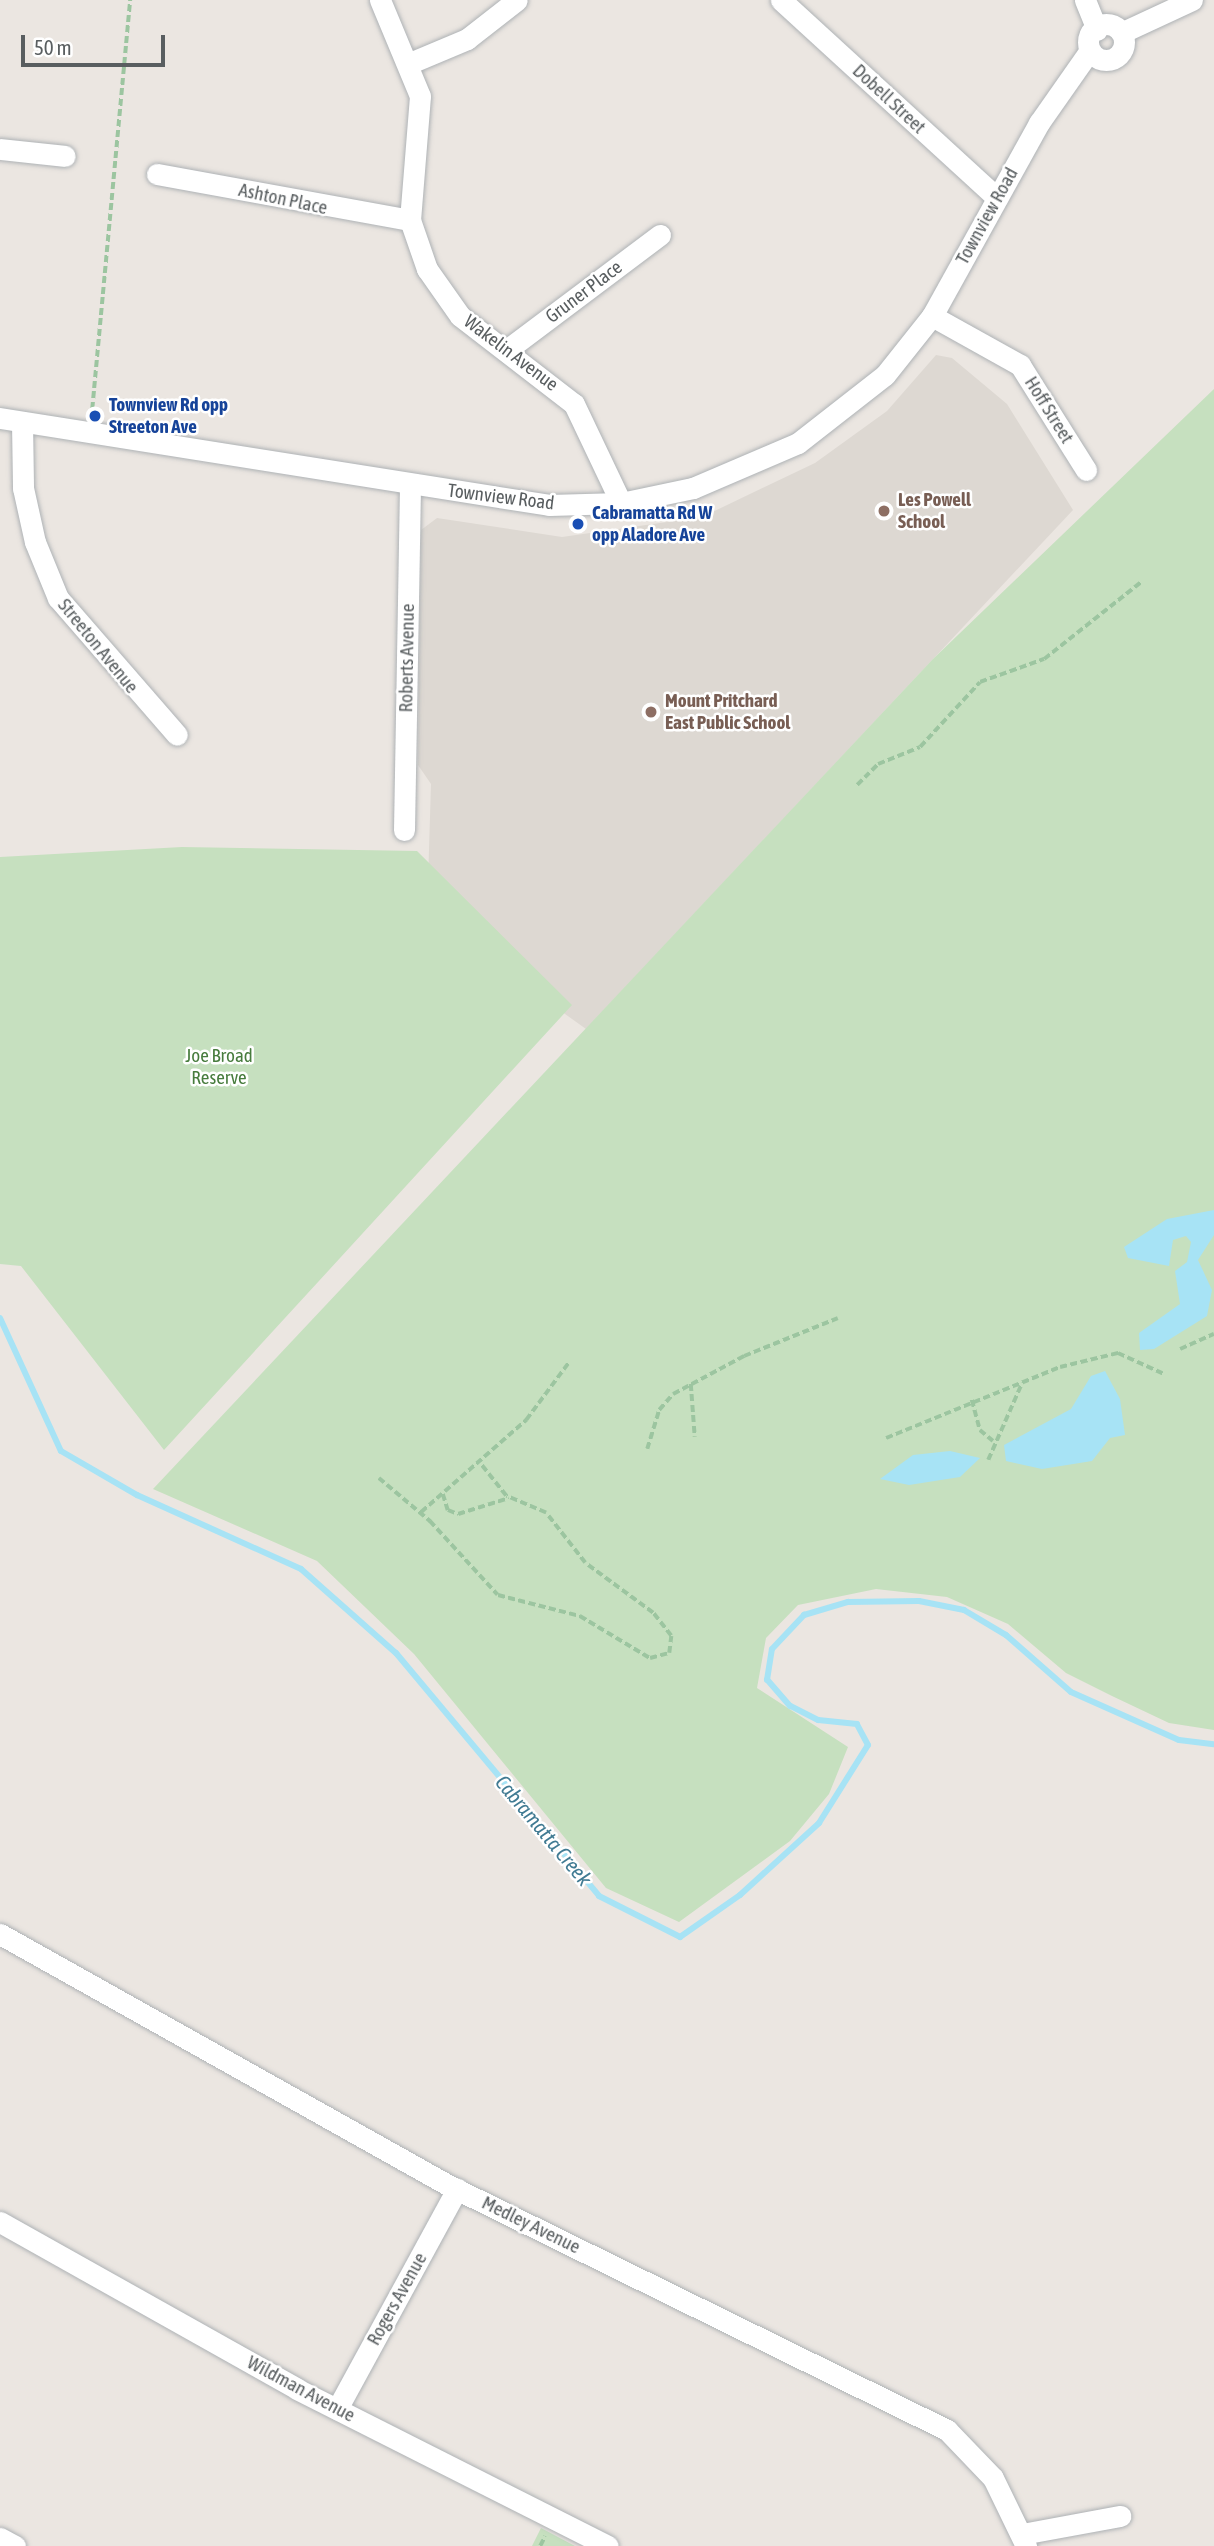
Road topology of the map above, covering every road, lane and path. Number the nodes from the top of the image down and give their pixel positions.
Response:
1 (130, 0) edge
2 (380, 0) edge
3 (517, 0) edge
4 (781, 0) edge
5 (1085, 0) edge
6 (1192, 0) edge
7 (1097, 30) junction
8 (1123, 32) junction
9 (1088, 53) junction
10 (410, 63) junction
11 (0, 149) edge
12 (65, 156) dead end
13 (157, 174) dead end
14 (997, 198) junction
15 (410, 220) junction
16 (660, 235) dead end
17 (932, 316) junction
18 (508, 349) junction
19 (92, 410) dead end
20 (0, 418) edge
21 (22, 422) junction
22 (1086, 470) dead end
23 (410, 485) junction
24 (621, 503) junction
25 (1141, 582) dead end
26 (177, 735) dead end
27 (857, 785) dead end
28 (404, 830) dead end
29 (838, 1318) dead end
30 (1214, 1334) edge
31 (1180, 1349) dead end
32 (569, 1362) dead end
33 (1164, 1374) dead end
34 (1023, 1383) junction
35 (691, 1384) junction
36 (972, 1400) junction
37 (695, 1437) dead end
38 (886, 1438) dead end
39 (993, 1441) junction
40 (647, 1449) dead end
41 (988, 1460) dead end
42 (480, 1462) junction
43 (379, 1478) dead end
44 (443, 1494) junction
45 (510, 1498) junction
46 (421, 1512) junction
47 (0, 1934) edge
48 (457, 2189) junction
49 (0, 2222) edge
50 (337, 2409) junction
51 (1121, 2516) dead end
52 (0, 2538) edge
53 (1024, 2540) edge
54 (15, 2546) edge
55 (608, 2546) edge

1 - 19 path
2 - 10 street, Wakelin Avenue
3 - 10 street
4 - 14 street, Dobell Street
5 - 7 street
6 - 8 street
7 - 8 street
7 - 9 street
8 - 9 street
9 - 14 street, Townview Road
10 - 15 street, Wakelin Avenue
11 - 12 street
13 - 15 street, Ashton Place
14 - 17 street, Townview Road
15 - 18 street, Wakelin Avenue
16 - 18 street, Gruner Place
17 - 22 street, Hoff Street
17 - 24 street, Townview Road
18 - 24 street, Wakelin Avenue
20 - 21 street, Townview Road
21 - 23 street, Townview Road
21 - 26 street, Streeton Avenue
23 - 24 street, Townview Road
23 - 28 street, Roberts Avenue
25 - 27 path
29 - 35 path
30 - 31 path
32 - 42 path
33 - 34 path
34 - 36 path
34 - 39 path
35 - 37 path
35 - 40 path
36 - 38 path
36 - 39 path
39 - 41 path
42 - 44 path
42 - 45 path
43 - 46 path
44 - 45 path
44 - 46 path
45 - 46 path
47 - 48 street, Medley Avenue
48 - 50 street, Rogers Avenue
48 - 53 street, Medley Avenue
49 - 50 street, Wildman Avenue
50 - 55 street, Wildman Avenue
51 - 53 street
52 - 54 street

